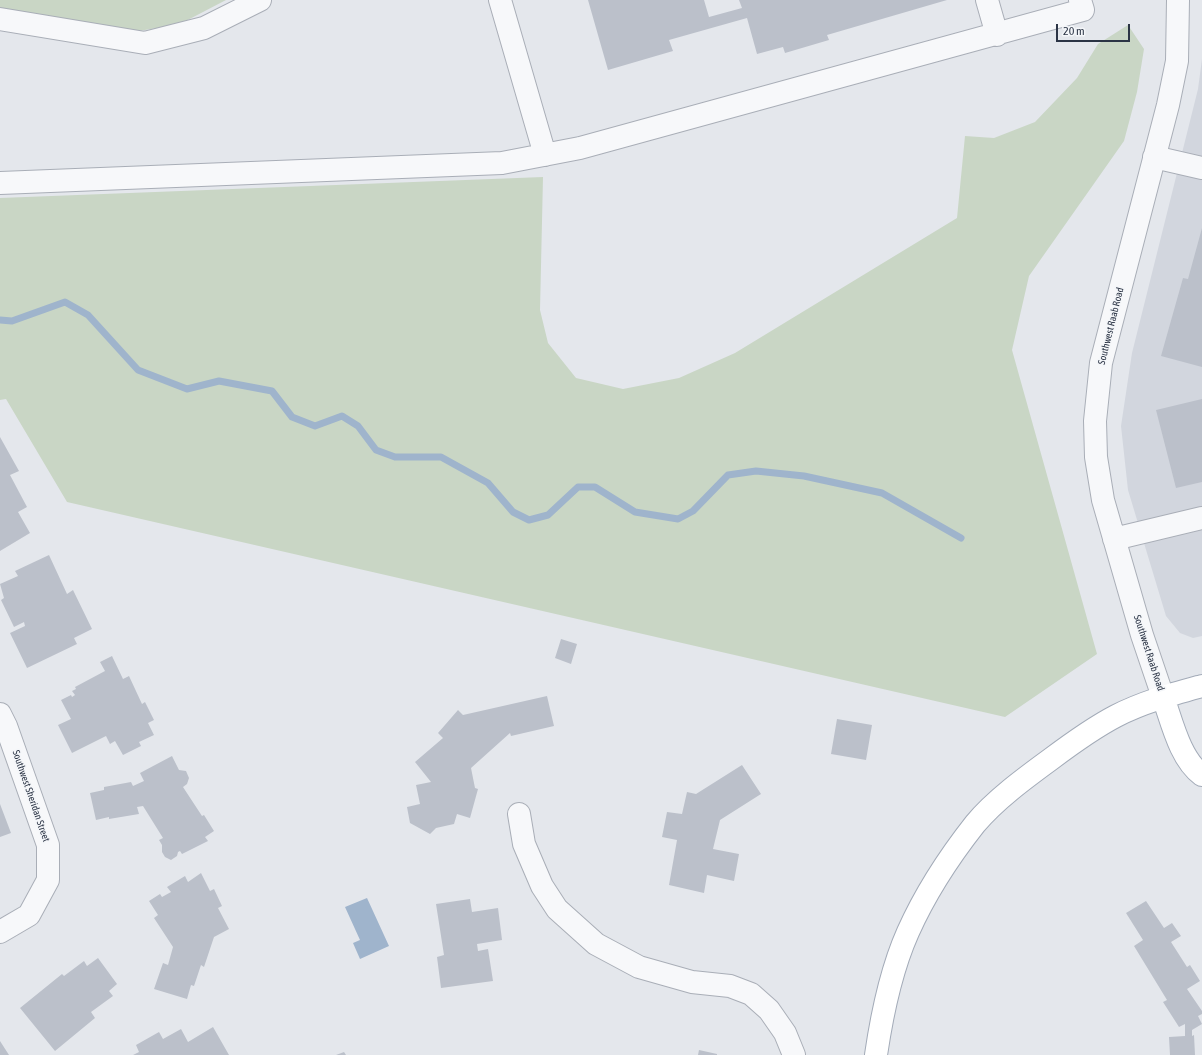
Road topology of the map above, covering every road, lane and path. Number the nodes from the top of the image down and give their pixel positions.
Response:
1 (260, 0) edge
2 (500, 0) edge
3 (987, 0) edge
4 (1080, 0) edge
5 (1178, 0) edge
6 (0, 19) edge
7 (996, 35) junction
8 (545, 155) junction
9 (1154, 157) junction
10 (1202, 168) edge
11 (0, 183) edge
12 (1202, 518) edge
13 (1114, 539) junction
14 (1202, 686) edge
15 (1163, 697) junction
16 (0, 714) edge
17 (1202, 775) edge
18 (519, 814) dead end
19 (0, 932) edge
20 (794, 1055) edge
21 (876, 1055) edge

1 - 6 street
2 - 8 street
3 - 7 street
4 - 7 street
5 - 9 street, Southwest Raab Road
7 - 8 street
8 - 11 street
9 - 10 street
9 - 13 street, Southwest Raab Road
12 - 13 street
13 - 15 street, Southwest Raab Road
14 - 15 main road
15 - 17 main road
15 - 21 main road
16 - 19 street, Southwest Sheridan Street
18 - 20 street

